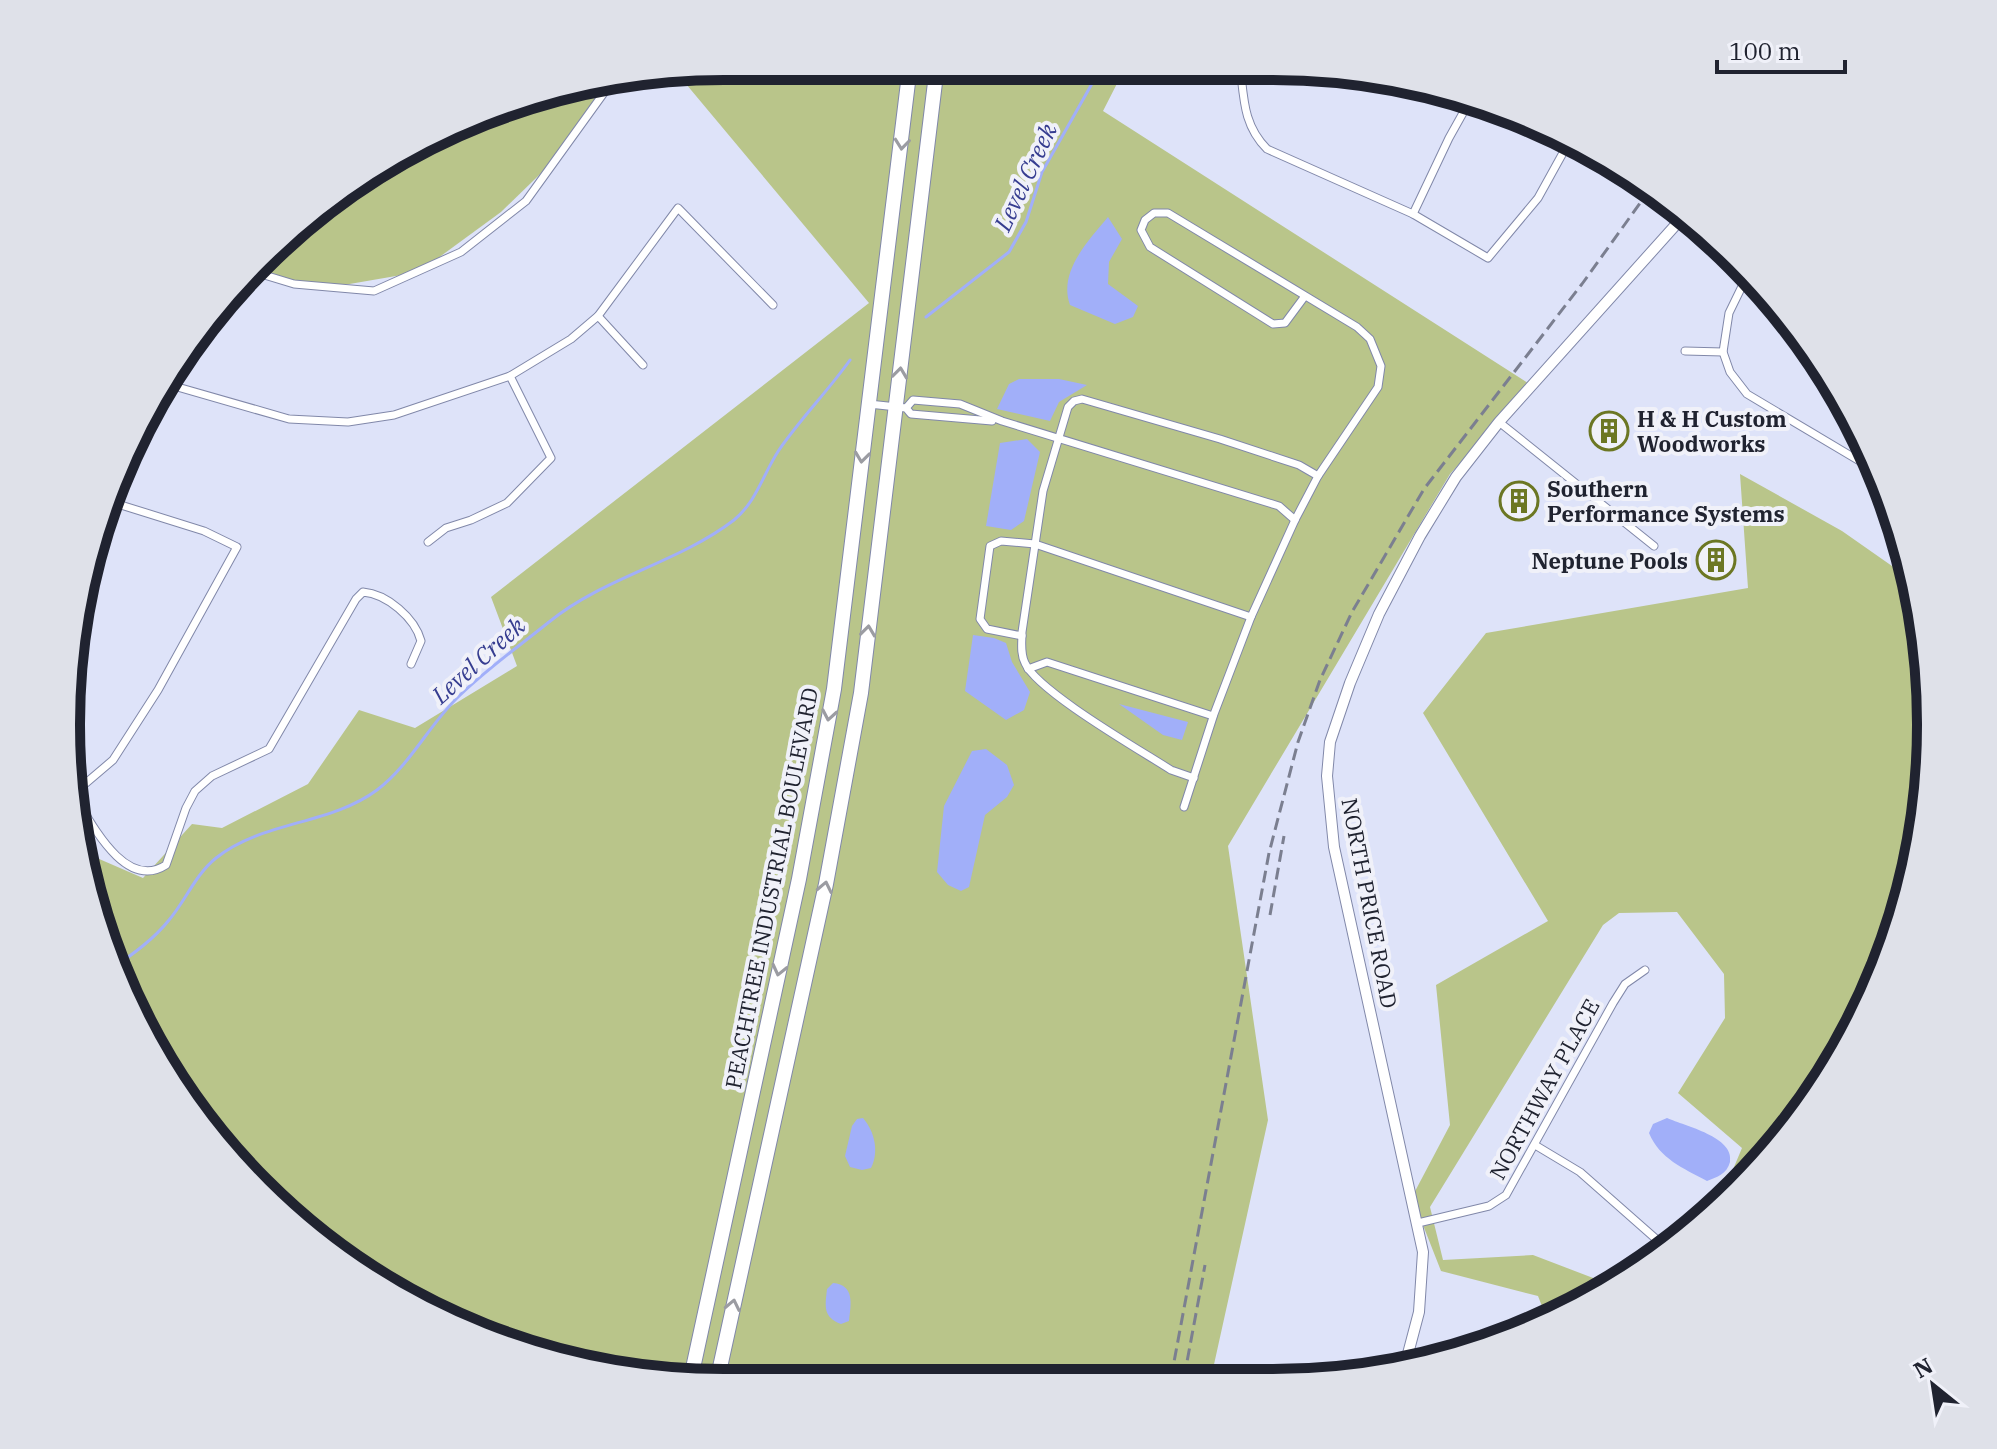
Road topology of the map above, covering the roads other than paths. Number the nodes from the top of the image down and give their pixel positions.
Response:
1 (908, 80) edge
2 (936, 80) edge
3 (1242, 80) edge
4 (605, 91) edge
5 (1465, 110) edge
6 (1565, 150) edge
7 (1413, 214) junction
8 (1677, 223) edge
9 (264, 275) edge
10 (1743, 285) edge
11 (1305, 296) junction
12 (773, 305) dead end
13 (598, 316) junction
14 (1685, 351) dead end
15 (1723, 352) junction
16 (643, 365) dead end
17 (510, 376) junction
18 (176, 387) edge
19 (869, 404) junction
20 (901, 407) junction
21 (1002, 421) junction
22 (1499, 422) junction
23 (1059, 439) junction
24 (1861, 462) edge
25 (1318, 476) junction
26 (119, 503) edge
27 (1295, 520) junction
28 (428, 542) dead end
29 (1035, 544) junction
30 (1654, 546) dead end
31 (1251, 617) junction
32 (1022, 636) junction
33 (411, 664) dead end
34 (1028, 669) junction
35 (1213, 716) junction
36 (1194, 778) junction
37 (83, 784) edge
38 (1184, 807) dead end
39 (87, 816) edge
40 (1645, 970) dead end
41 (1535, 1145) junction
42 (1418, 1223) junction
43 (1658, 1241) edge
44 (1408, 1355) edge
45 (693, 1368) edge
46 (720, 1369) edge

1 -> 19 highway, PEACHTREE INDUSTRIAL BOULEVARD
20 -> 2 highway
3 - 7 street
4 - 9 street
5 - 7 street
6 - 7 street
8 - 22 street, NORTH PRICE ROAD
10 - 15 street
11 - 11 street
11 - 25 street
12 - 13 street
13 - 16 street
13 - 17 street
14 - 15 street
15 - 24 street
17 - 18 street
17 - 28 street
19 - 20 street
19 -> 45 highway, PEACHTREE INDUSTRIAL BOULEVARD
20 - 21 street
20 - 21 street
46 -> 20 highway
21 - 23 street
22 - 30 street
22 - 42 street, NORTH PRICE ROAD
23 - 25 street
23 - 27 street
23 - 29 street
25 - 27 street
26 - 37 street
27 - 31 street
29 - 31 street
29 - 32 street
29 - 32 street
31 - 35 street
32 - 34 street
33 - 39 street
34 - 35 street
34 - 36 street
35 - 36 street
36 - 38 street
40 - 41 street, NORTHWAY PLACE
41 - 42 street, NORTHWAY PLACE
41 - 43 street
42 - 44 street, NORTH PRICE ROAD

